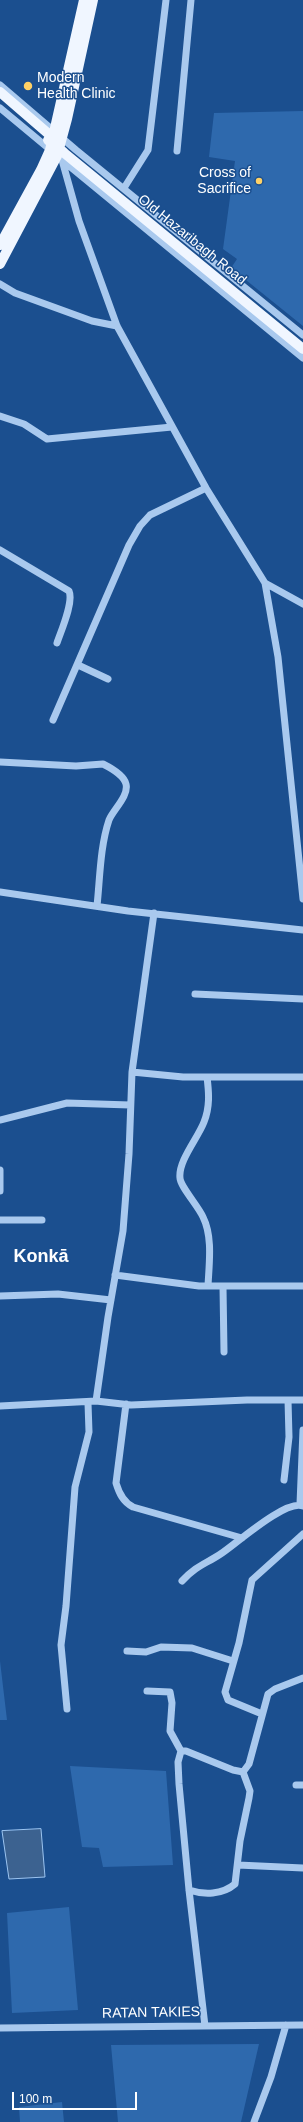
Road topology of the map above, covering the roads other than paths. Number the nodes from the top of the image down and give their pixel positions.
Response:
1 (84, 0) edge
2 (93, 0) edge
3 (166, 0) edge
4 (191, 0) edge
5 (0, 85) edge
6 (0, 92) edge
7 (0, 99) edge
8 (0, 108) edge
9 (57, 146) junction
10 (178, 151) dead end
11 (124, 188) junction
12 (0, 244) edge
13 (0, 264) edge
14 (0, 284) edge
15 (117, 326) junction
16 (303, 335) edge
17 (303, 343) edge
18 (303, 349) edge
19 (303, 358) edge
20 (0, 416) edge
21 (172, 427) junction
22 (206, 488) junction
23 (0, 550) edge
24 (265, 584) junction
25 (303, 604) edge
26 (57, 643) dead end
27 (78, 665) junction
28 (108, 680) dead end
29 (53, 720) dead end
30 (0, 762) edge
31 (0, 892) edge
32 (303, 899) edge
33 (97, 906) junction
34 (154, 913) junction
35 (303, 930) edge
36 (195, 994) dead end
37 (303, 999) edge
38 (132, 1072) junction
39 (208, 1077) junction
40 (303, 1077) edge
41 (130, 1105) junction
42 (0, 1120) edge
43 (0, 1170) edge
44 (0, 1191) edge
45 (0, 1220) edge
46 (42, 1220) dead end
47 (115, 1275) junction
48 (208, 1286) junction
49 (303, 1286) edge
50 (223, 1287) junction
51 (0, 1296) edge
52 (111, 1300) junction
53 (224, 1352) dead end
54 (288, 1400) junction
55 (303, 1400) edge
56 (92, 1402) junction
57 (126, 1404) junction
58 (0, 1406) edge
59 (303, 1430) edge
60 (284, 1480) dead end
61 (302, 1505) edge
62 (303, 1534) edge
63 (242, 1538) junction
64 (182, 1581) dead end
65 (127, 1651) dead end
66 (234, 1661) junction
67 (303, 1678) edge
68 (147, 1690) dead end
69 (67, 1709) dead end
70 (262, 1714) junction
71 (181, 1751) junction
72 (244, 1772) junction
73 (238, 1865) junction
74 (303, 1868) edge
75 (188, 1890) junction
76 (286, 2025) junction
77 (303, 2025) edge
78 (205, 2026) junction
79 (0, 2028) edge
80 (254, 2122) edge

1 - 9 main road
2 - 9 main road
3 - 11 street
4 - 10 street
5 - 9 street
6 - 9 main road
7 - 9 main road
8 - 9 street
9 - 11 street
9 - 12 main road
9 - 13 main road
9 - 15 street
9 - 17 main road, Old Hazaribagh Road
9 - 18 main road, Old Hazaribagh Road
9 - 19 street
11 - 16 street
14 - 15 street
15 - 21 street
20 - 21 street
21 - 22 street
22 - 24 street
22 - 27 street
23 - 26 street
24 - 25 street
24 - 32 street
27 - 28 street
27 - 29 street
30 - 33 street
31 - 33 street
33 - 34 street
34 - 35 street
34 - 38 street
36 - 37 street
38 - 39 street
38 - 41 street
39 - 40 street
39 - 48 street
41 - 42 street
41 - 47 street
43 - 44 street
45 - 46 street
47 - 48 street
47 - 52 street
48 - 50 street
49 - 50 street
50 - 53 street
51 - 52 street
52 - 56 street
54 - 55 street
54 - 57 street
54 - 60 street
56 - 57 street
56 - 58 street
56 - 69 street
57 - 63 street
59 - 61 street
61 - 63 street
62 - 66 street
63 - 64 street
65 - 66 street
66 - 70 street
67 - 70 street
68 - 71 street
70 - 72 street
71 - 72 street
71 - 75 street
72 - 73 street
73 - 74 street
73 - 75 street
75 - 78 street
76 - 77 street, RATAN TAKIES
76 - 78 street, RATAN TAKIES
76 - 80 street
78 - 79 street, RATAN TAKIES

